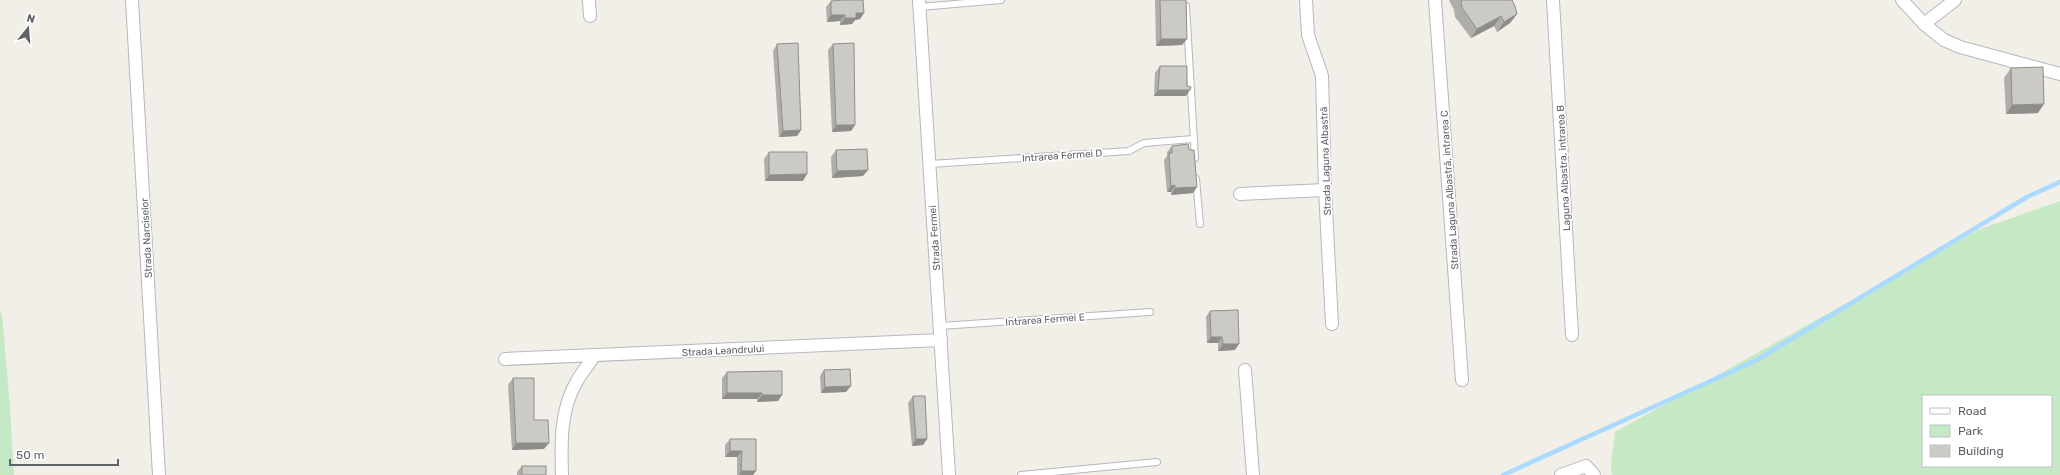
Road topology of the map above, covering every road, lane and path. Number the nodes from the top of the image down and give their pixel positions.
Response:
1 (132, 0) edge
2 (589, 0) edge
3 (1001, 0) edge
4 (1306, 0) edge
5 (1435, 0) edge
6 (1553, 0) edge
7 (1902, 0) edge
8 (1955, 0) edge
9 (920, 3) edge
10 (1186, 6) edge
11 (590, 16) dead end
12 (1924, 24) junction
13 (2060, 74) edge
14 (1193, 139) junction
15 (1195, 162) edge
16 (930, 164) junction
17 (1196, 170) edge
18 (1325, 190) junction
19 (1240, 194) dead end
20 (1200, 224) dead end
21 (1150, 312) dead end
22 (1332, 324) dead end
23 (940, 326) junction
24 (1572, 335) dead end
25 (941, 340) junction
26 (595, 356) junction
27 (505, 359) dead end
28 (1244, 370) dead end
29 (1462, 380) dead end
30 (1157, 462) dead end
31 (1590, 470) edge
32 (159, 475) edge
33 (562, 475) edge
34 (949, 475) edge
35 (1021, 475) edge
36 (1253, 475) edge
37 (1562, 475) edge

1 - 32 street, Strada Narciselor
2 - 11 street
3 - 9 lane
4 - 18 street, Strada Laguna Albastră
5 - 29 street, Strada Laguna Albastră, intrarea C
6 - 24 street, Laguna Albastra, intrarea B
7 - 12 street
8 - 12 street
9 - 16 street, Strada Fermei
10 - 14 lane
12 - 13 street
14 - 15 lane
14 - 16 lane, Intrarea Fermei D
16 - 23 street, Strada Fermei
17 - 20 lane
18 - 19 street
18 - 22 street, Strada Laguna Albastră
21 - 23 lane, Intrarea Fermei E
23 - 25 street, Strada Fermei
25 - 26 street, Strada Leandrului
25 - 34 street, Strada Fermei
26 - 27 street, Strada Leandrului
26 - 33 street
28 - 36 street
30 - 35 lane
31 - 37 street

